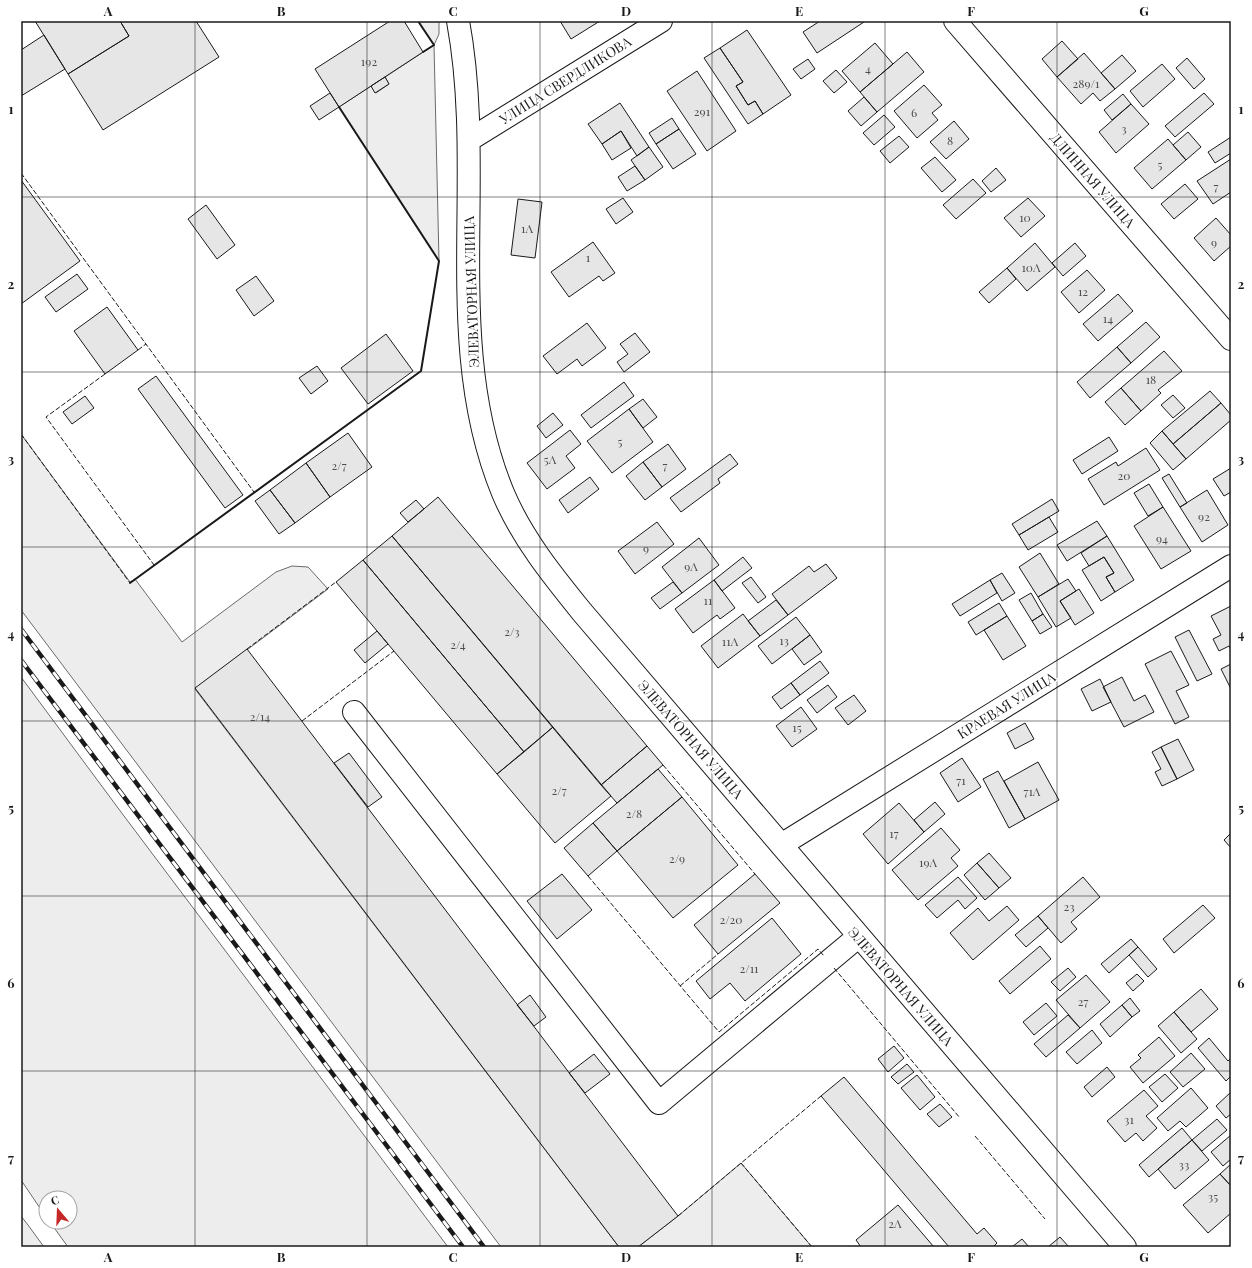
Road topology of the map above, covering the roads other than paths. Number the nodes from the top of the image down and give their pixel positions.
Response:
1 (458, 21) edge
2 (661, 21) edge
3 (955, 21) edge
4 (469, 140) junction
5 (1231, 339) edge
6 (1231, 566) edge
7 (354, 712) dead end
8 (781, 845) junction
9 (858, 936) junction
10 (1125, 1247) edge

1 - 4 street, ЭЛЕВАТОРНАЯ УЛИЦА
2 - 4 street, УЛИЦА СВЕРДЛИКОВА
3 - 5 street, ДЛИННАЯ УЛИЦА
4 - 8 street, ЭЛЕВАТОРНАЯ УЛИЦА
6 - 8 street, КРАЕВАЯ УЛИЦА
7 - 9 street
8 - 9 street, ЭЛЕВАТОРНАЯ УЛИЦА
9 - 10 street, ЭЛЕВАТОРНАЯ УЛИЦА

